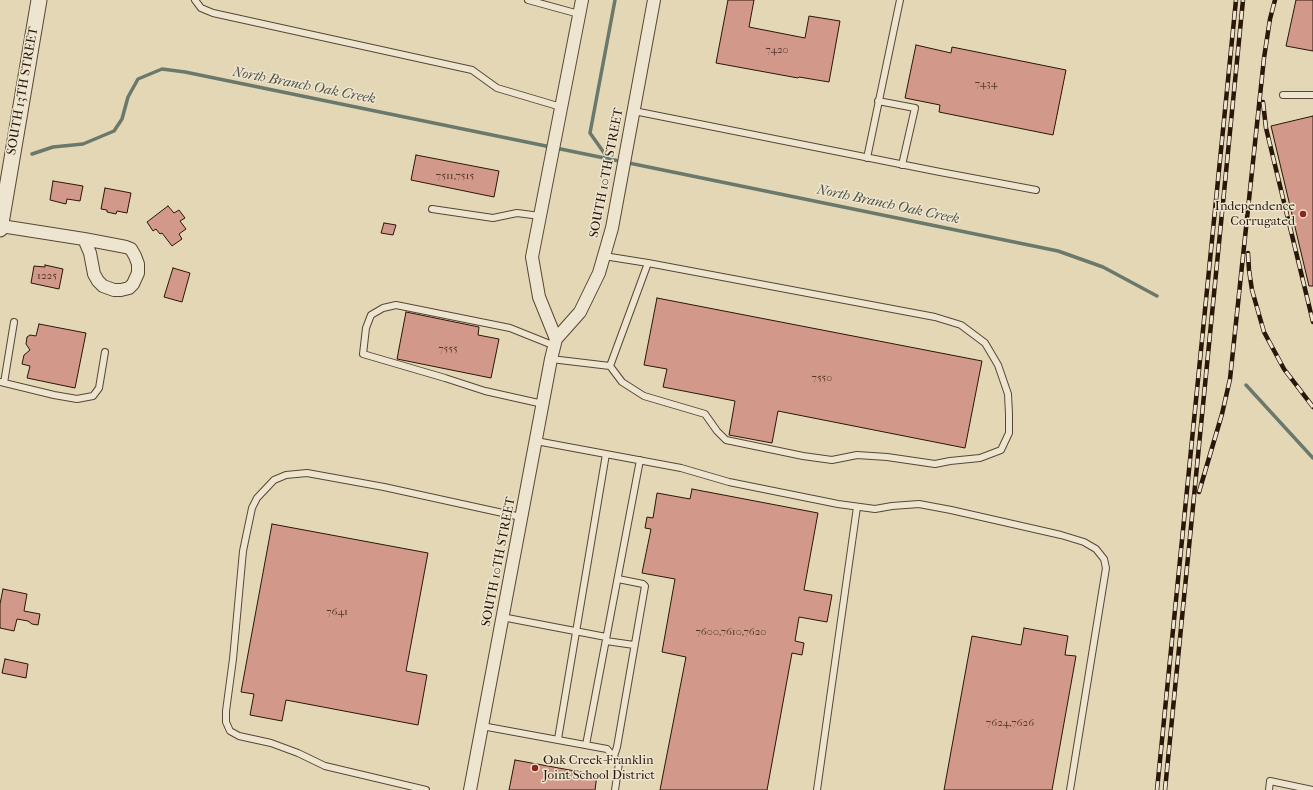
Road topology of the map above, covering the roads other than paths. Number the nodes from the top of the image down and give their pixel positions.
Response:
1 (39, 0) edge
2 (195, 0) edge
3 (528, 0) edge
4 (582, 0) edge
5 (654, 0) edge
6 (900, 0) edge
7 (579, 14) junction
8 (1283, 95) dead end
9 (1313, 95) edge
10 (878, 101) junction
11 (561, 107) junction
12 (634, 111) junction
13 (867, 158) junction
14 (902, 165) junction
15 (1036, 190) dead end
16 (432, 209) dead end
17 (540, 216) junction
18 (0, 227) edge
19 (84, 240) junction
20 (604, 256) junction
21 (648, 263) junction
22 (14, 322) dead end
23 (556, 342) junction
24 (105, 352) dead end
25 (551, 359) junction
26 (610, 366) junction
27 (2, 383) edge
28 (543, 404) junction
29 (536, 441) junction
30 (606, 454) junction
31 (640, 460) junction
32 (858, 507) junction
33 (521, 517) junction
34 (618, 579) junction
35 (502, 618) junction
36 (576, 631) junction
37 (606, 639) junction
38 (634, 645) junction
39 (482, 726) junction
40 (558, 739) junction
41 (586, 745) junction
42 (614, 756) junction
43 (426, 790) edge
44 (470, 790) edge
45 (615, 790) edge
46 (817, 790) edge
47 (1070, 790) edge
48 (1268, 790) edge
49 (1313, 790) edge

1 - 18 street, SOUTH 13TH STREET
2 - 11 lane
3 - 7 lane
4 - 7 street
5 - 12 street, SOUTH 10TH STREET
6 - 10 lane
7 - 11 street
8 - 9 lane
10 - 13 lane
10 - 14 lane
11 - 17 street
12 - 13 lane
12 - 20 street, SOUTH 10TH STREET
13 - 14 lane
14 - 15 lane
16 - 17 lane
17 - 23 street
18 - 19 street
19 - 19 street
20 - 21 lane
20 - 23 street, SOUTH 10TH STREET
21 - 26 lane
21 - 26 lane
22 - 27 lane
23 - 25 street, SOUTH 10TH STREET
23 - 28 lane
24 - 27 lane
25 - 26 lane
25 - 28 street, SOUTH 10TH STREET
28 - 29 street, SOUTH 10TH STREET
29 - 30 lane
29 - 33 street, SOUTH 10TH STREET
30 - 31 lane
30 - 36 lane
31 - 32 lane
31 - 34 lane
32 - 46 lane
32 - 47 lane
33 - 35 street, SOUTH 10TH STREET
33 - 43 lane
34 - 37 lane
34 - 38 lane
35 - 36 lane
35 - 39 street, SOUTH 10TH STREET
36 - 37 lane
36 - 40 lane
37 - 38 lane
37 - 41 lane
38 - 42 lane
39 - 40 lane
39 - 44 street, SOUTH 10TH STREET
40 - 41 lane
41 - 42 lane
42 - 45 lane
48 - 49 lane

